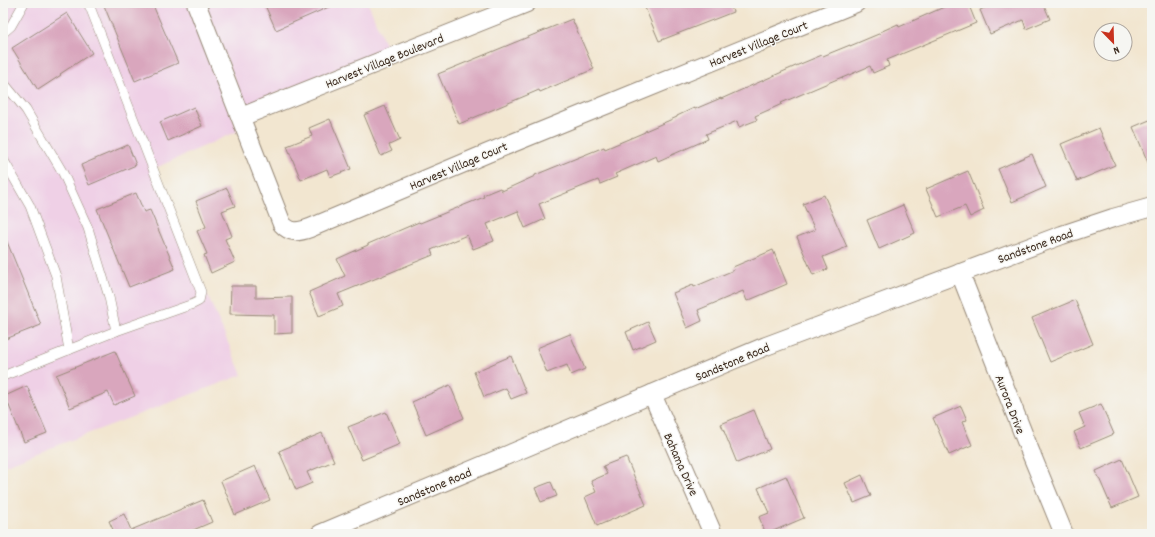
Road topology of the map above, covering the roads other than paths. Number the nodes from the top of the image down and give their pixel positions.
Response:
1 (24, 3) edge
2 (87, 3) edge
3 (196, 3) edge
4 (527, 3) edge
5 (856, 3) edge
6 (3, 33) edge
7 (3, 82) edge
8 (241, 117) junction
9 (3, 158) edge
10 (1152, 207) edge
11 (960, 273) junction
12 (116, 331) junction
13 (69, 350) junction
14 (3, 376) edge
15 (652, 394) junction
16 (357, 527) edge
17 (320, 534) edge
18 (713, 534) edge
19 (1064, 534) edge

1 - 6 lane
2 - 12 lane
3 - 8 street, Harvest Village Court
4 - 8 street, Harvest Village Boulevard
5 - 8 street, Harvest Village Court
7 - 12 lane
9 - 13 lane
10 - 11 street, Sandstone Road
11 - 15 street, Sandstone Road
11 - 19 street, Aurora Drive
12 - 13 lane
13 - 14 lane
15 - 16 street, Sandstone Road
15 - 18 street, Bahama Drive
16 - 17 street, Sandstone Road

